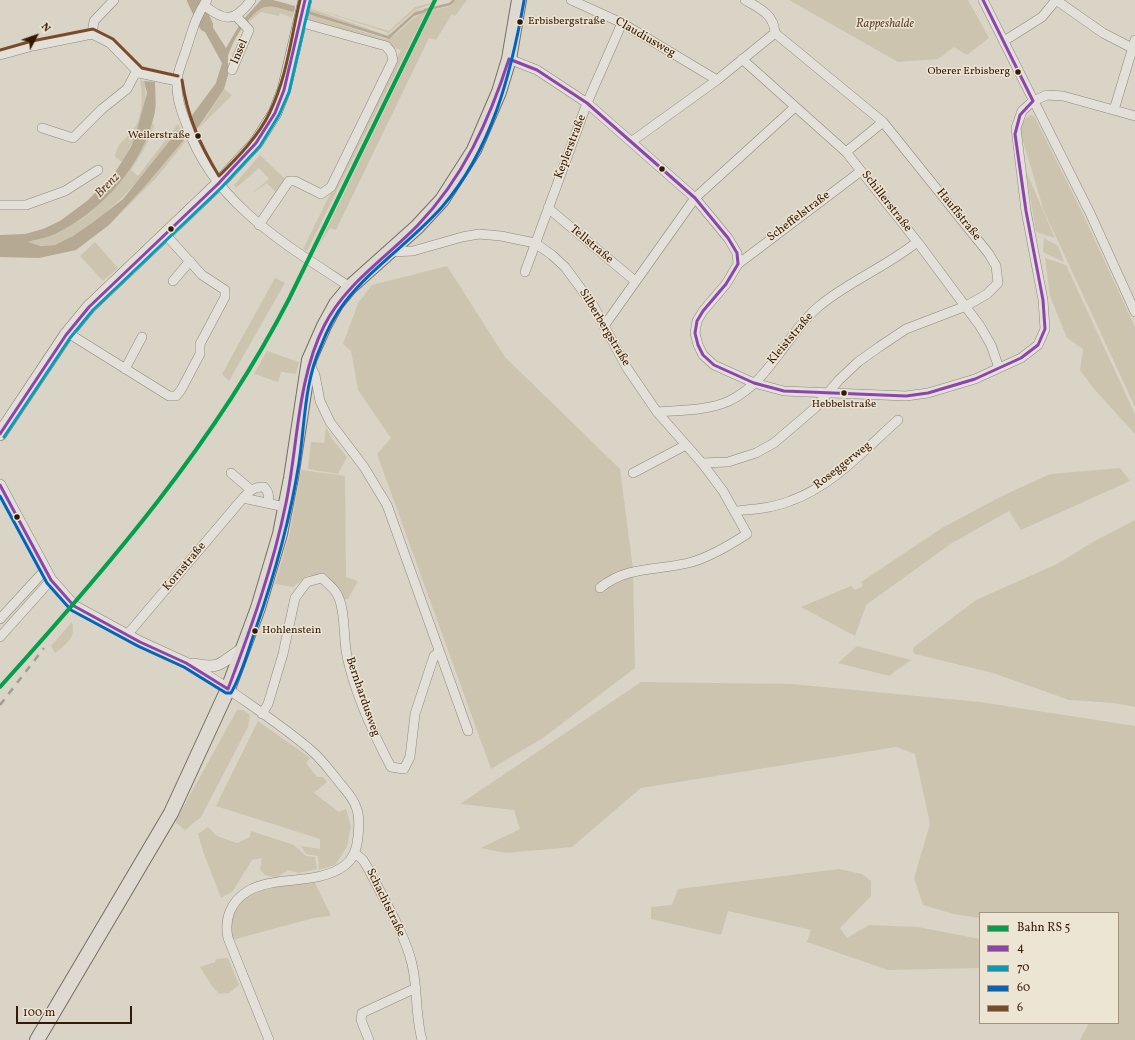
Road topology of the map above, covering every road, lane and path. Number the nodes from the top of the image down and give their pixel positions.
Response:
1 (114, 0) edge
2 (252, 0) edge
3 (519, 0) edge
4 (571, 0) edge
5 (745, 0) edge
6 (983, 0) edge
7 (1056, 0) edge
8 (204, 4) edge
9 (302, 11) edge
10 (241, 20) junction
11 (622, 23) junction
12 (775, 33) junction
13 (92, 34) junction
14 (1004, 41) junction
15 (1134, 44) edge
16 (0, 56) edge
17 (509, 58) junction
18 (742, 59) junction
19 (232, 70) dead end
20 (139, 73) junction
21 (718, 80) junction
22 (177, 81) junction
23 (1033, 101) junction
24 (587, 103) junction
25 (795, 108) junction
26 (1114, 110) junction
27 (1135, 116) edge
28 (883, 122) junction
29 (42, 128) dead end
30 (631, 142) junction
31 (846, 152) junction
32 (98, 170) dead end
33 (861, 170) junction
34 (218, 184) junction
35 (695, 198) junction
36 (0, 206) edge
37 (548, 208) junction
38 (259, 225) junction
39 (165, 234) junction
40 (917, 242) junction
41 (535, 244) junction
42 (387, 253) junction
43 (190, 261) junction
44 (738, 264) junction
45 (525, 272) dead end
46 (173, 281) dead end
47 (635, 281) junction
48 (350, 287) junction
49 (966, 306) junction
50 (1135, 312) edge
51 (604, 326) junction
52 (68, 333) junction
53 (142, 336) dead end
54 (311, 367) junction
55 (999, 368) junction
56 (125, 370) junction
57 (754, 384) junction
58 (828, 394) junction
59 (657, 412) junction
60 (898, 420) dead end
61 (0, 434) edge
62 (686, 444) junction
63 (702, 463) junction
64 (633, 473) dead end
65 (231, 474) dead end
66 (0, 486) edge
67 (251, 490) junction
68 (243, 498) junction
69 (268, 503) junction
70 (285, 508) junction
71 (736, 511) junction
72 (46, 569) junction
73 (51, 580) junction
74 (600, 588) dead end
75 (0, 619) edge
76 (127, 635) junction
77 (0, 637) edge
78 (244, 648) junction
79 (438, 652) junction
80 (186, 663) junction
81 (228, 689) junction
82 (262, 714) junction
83 (468, 731) dead end
84 (355, 853) junction
85 (416, 988) junction
86 (37, 1040) edge
87 (269, 1040) edge
88 (369, 1040) edge
89 (422, 1040) edge

1 - 13 street
2 - 10 street
3 - 17 main road
4 - 11 street, Claudiusweg
5 - 12 street
6 - 14 street
7 - 14 street
7 - 15 street
8 - 10 street
8 - 22 street
9 - 34 main road
9 - 38 street
10 - 19 street, Insel
11 - 21 street, Claudiusweg
11 - 24 street, Keplerstraße
12 - 18 street
12 - 28 street, Hauffstraße
13 - 16 street
13 - 20 street
14 - 23 street
15 - 26 street
17 - 24 street
17 - 42 main road
18 - 21 street
18 - 25 street, Schillerstraße
20 - 22 street
20 - 29 street
21 - 30 street
22 - 34 street
23 - 26 street
23 - 50 street
23 - 55 street
24 - 30 street
24 - 37 street, Keplerstraße
25 - 31 street, Schillerstraße
25 - 35 street
26 - 27 street
28 - 31 street
28 - 49 street, Hauffstraße
30 - 35 street
31 - 33 street, Schillerstraße
32 - 36 street
33 - 40 street, Schillerstraße
33 - 44 street, Scheffelstraße
34 - 38 street
34 - 39 main road
35 - 44 street
35 - 47 street
37 - 41 street, Keplerstraße
37 - 47 street, Tellstraße
38 - 48 street
39 - 43 street
39 - 52 main road
40 - 49 street, Schillerstraße
40 - 57 street, Kleiststraße
41 - 42 street, Silberbergstraße
41 - 45 street, Keplerstraße
41 - 51 street, Silberbergstraße
42 - 48 main road
43 - 46 street
43 - 56 street
44 - 57 street
47 - 51 street
48 - 54 main road
49 - 55 street, Schillerstraße
49 - 58 street
51 - 59 street, Silberbergstraße
52 - 56 street
52 - 61 main road
53 - 56 street
54 - 70 main road
54 - 79 street
55 - 58 street
57 - 58 street
57 - 59 street, Kleiststraße
58 - 63 street
59 - 62 street, Silberbergstraße
60 - 71 street, Roseggerweg
62 - 63 street, Silberbergstraße
62 - 64 street
63 - 71 street, Silberbergstraße
65 - 67 street
66 - 72 street
67 - 68 street, Kornstraße
67 - 69 street
68 - 69 street
68 - 76 street, Kornstraße
69 - 70 street
70 - 78 main road
71 - 74 street, Silberbergstraße
72 - 73 street
72 - 75 street
73 - 76 street
73 - 77 street
76 - 80 street
78 - 80 street
78 - 81 main road
79 - 82 street, Bernhardusweg
79 - 83 street
80 - 81 street
81 - 82 street
81 - 86 main road
82 - 84 street
84 - 85 street, Schachtstraße
84 - 87 street
85 - 88 street
85 - 89 street, Schachtstraße

